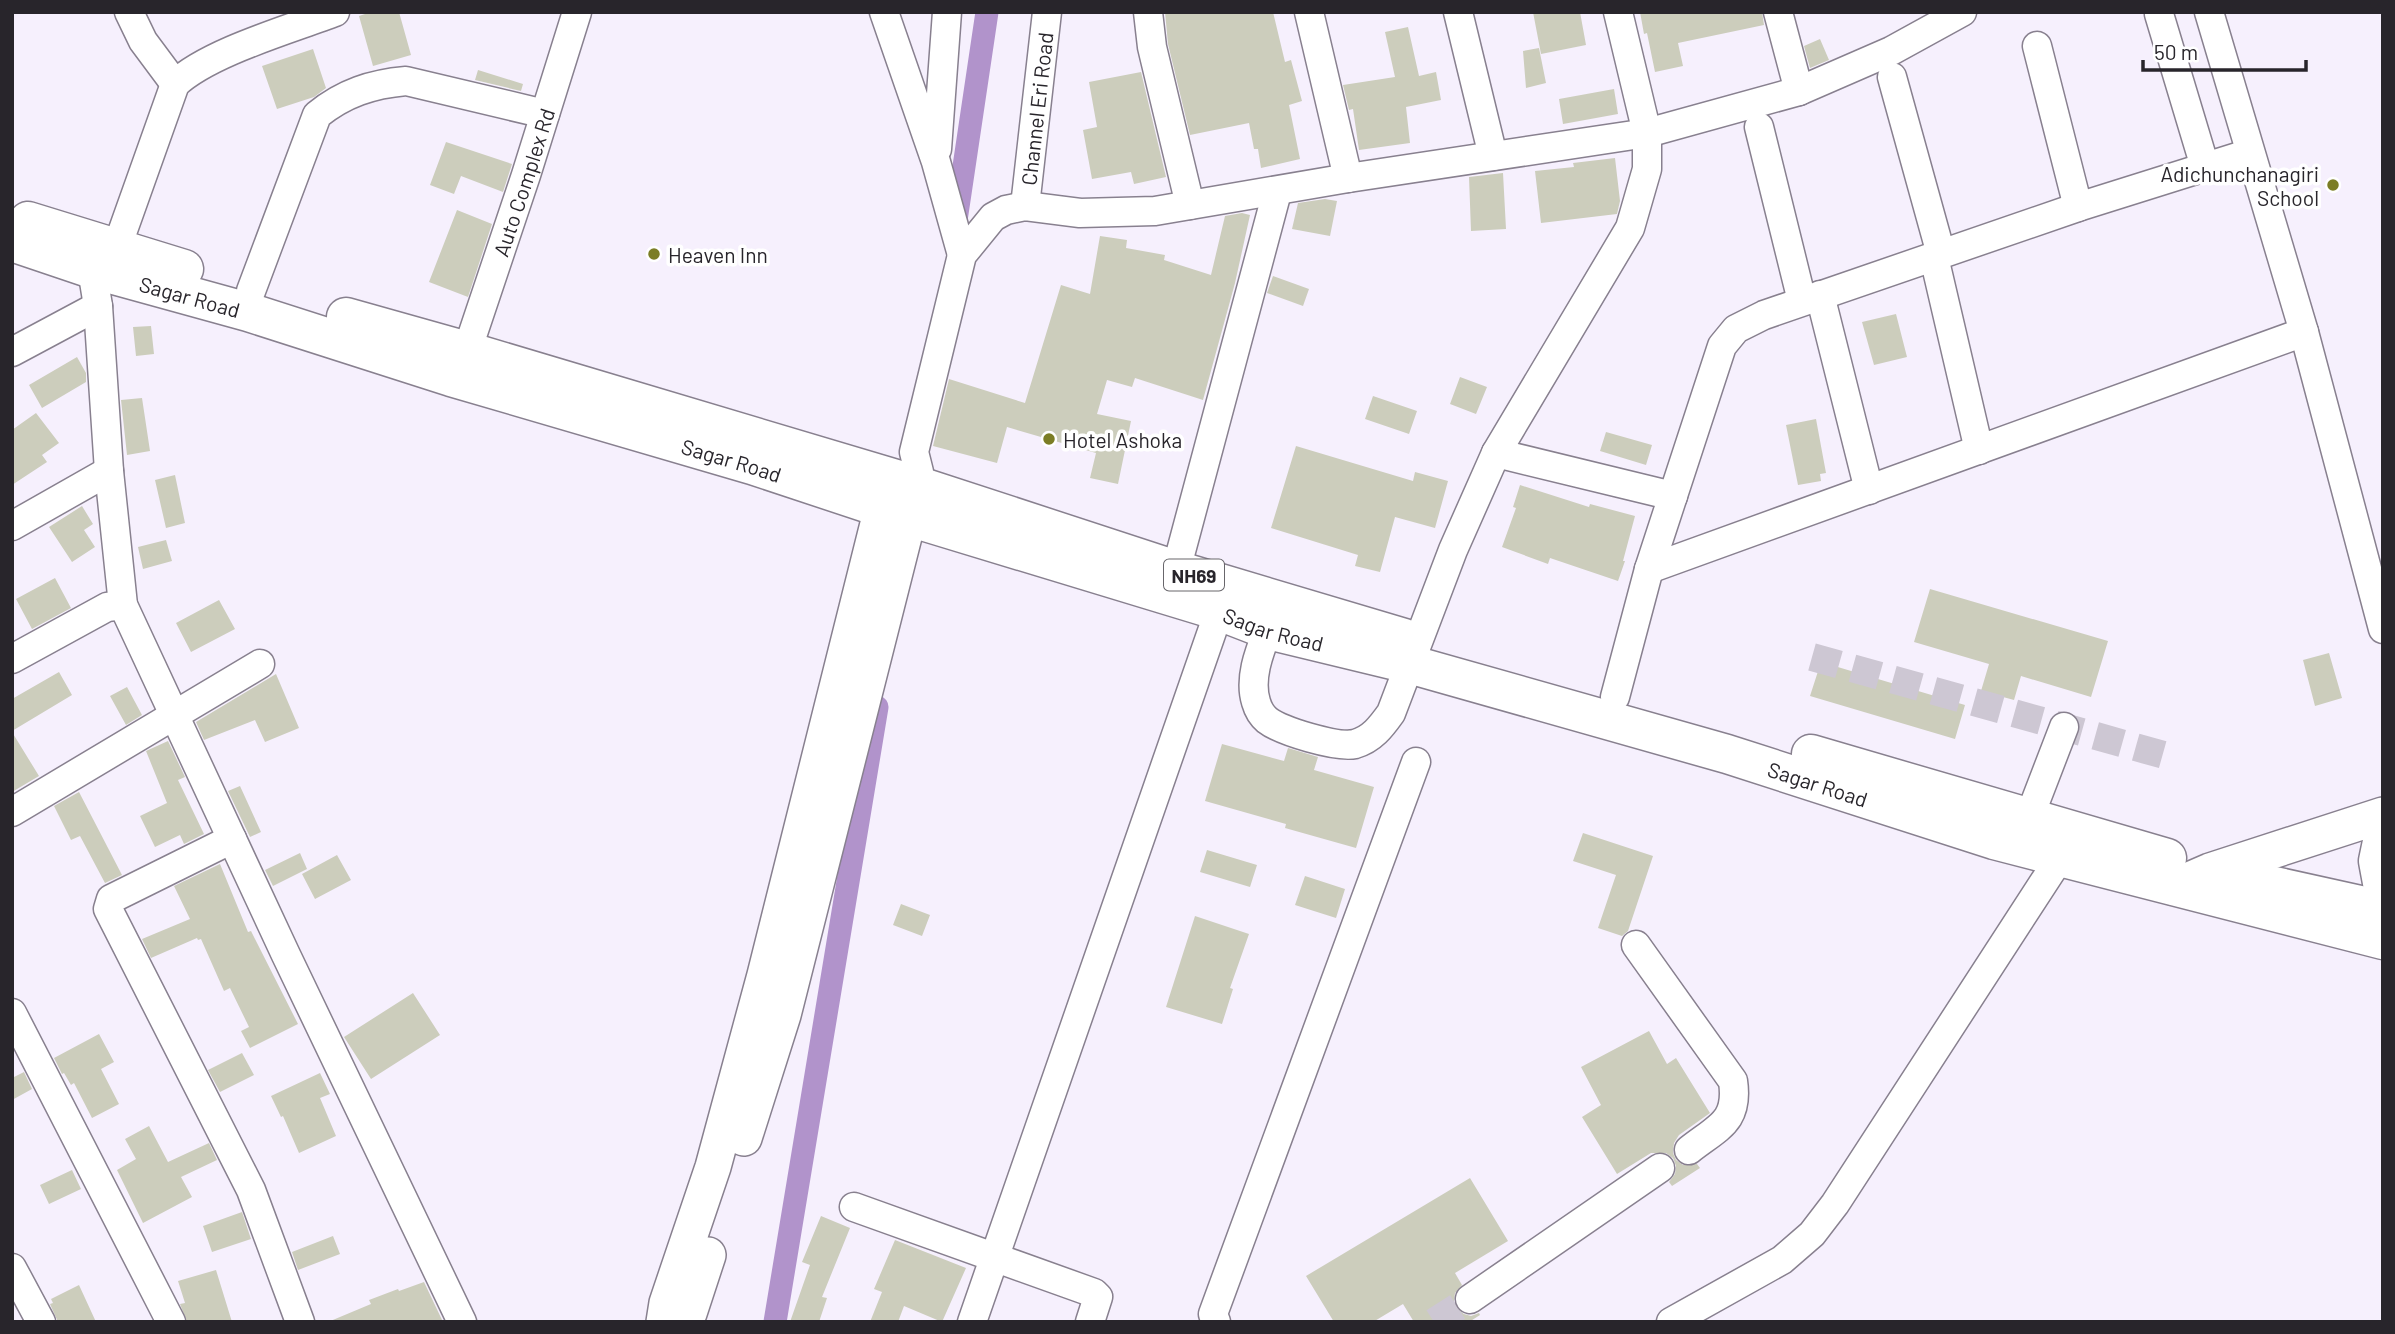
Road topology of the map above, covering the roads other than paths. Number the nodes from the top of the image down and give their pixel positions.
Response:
1 (129, 12) edge
2 (335, 12) edge
3 (577, 12) edge
4 (884, 12) edge
5 (947, 12) edge
6 (1047, 12) edge
7 (1148, 12) edge
8 (1308, 12) edge
9 (1458, 12) edge
10 (1618, 12) edge
11 (1778, 12) edge
12 (2209, 12) edge
13 (1956, 14) edge
14 (2159, 14) dead end
15 (2037, 46) dead end
16 (1892, 77) dead end
17 (175, 84) junction
18 (1799, 92) junction
19 (545, 114) junction
20 (1759, 127) dead end
21 (1647, 133) junction
22 (2250, 153) junction
23 (1493, 156) junction
24 (936, 162) junction
25 (2205, 167) junction
26 (1348, 178) junction
27 (1277, 192) junction
28 (1190, 205) junction
29 (1025, 206) junction
30 (2078, 207) junction
31 (12, 216) edge
32 (12, 242) edge
33 (962, 255) junction
34 (1938, 255) junction
35 (102, 274) junction
36 (251, 291) junction
37 (1811, 298) junction
38 (2304, 332) junction
39 (467, 351) junction
40 (12, 352) edge
41 (1979, 450) junction
42 (1496, 453) junction
43 (109, 471) junction
44 (902, 488) junction
45 (1869, 490) junction
46 (1673, 496) junction
47 (12, 526) edge
48 (1649, 569) junction
49 (1176, 570) junction
50 (1223, 598) junction
51 (123, 605) junction
52 (1273, 615) junction
53 (2383, 629) edge
54 (1413, 653) junction
55 (12, 659) edge
56 (260, 664) dead end
57 (1615, 697) junction
58 (175, 716) junction
59 (2064, 727) dead end
60 (1416, 762) dead end
61 (12, 812) edge
62 (2383, 815) edge
63 (2029, 818) junction
64 (2383, 837) edge
65 (232, 839) junction
66 (2061, 856) junction
67 (2210, 871) junction
68 (2174, 887) junction
69 (2383, 888) edge
70 (2383, 909) edge
71 (2383, 940) edge
72 (1636, 945) dead end
73 (12, 1013) edge
74 (1689, 1150) dead end
75 (1660, 1168) dead end
76 (854, 1208) dead end
77 (994, 1259) junction
78 (12, 1268) edge
79 (1470, 1299) tunnel mouth
80 (41, 1322) edge
81 (171, 1322) edge
82 (300, 1322) edge
83 (462, 1322) edge
84 (664, 1322) edge
85 (682, 1322) edge
86 (972, 1322) edge
87 (1090, 1322) edge
88 (1216, 1322) edge
89 (1671, 1322) edge

1 - 17 street
2 - 17 street
3 - 19 street, Auto Complex Rd
4 - 24 street
5 - 24 street
6 - 29 street, Channel Eri Road
7 - 28 street
8 - 26 street
9 - 23 street
10 - 21 street
11 - 18 street
12 - 22 street
13 - 18 street
14 - 25 street
15 - 30 street
16 - 34 street
17 - 35 street
18 - 21 street
19 - 36 street
19 - 39 street, Auto Complex Rd
20 - 37 street
21 - 23 street
21 - 42 street
22 - 25 street
22 - 38 street
23 - 26 street
24 - 33 street
25 - 30 street
26 - 27 street
27 - 28 street
27 - 49 street
28 - 29 street
29 - 33 street
30 - 34 street
31 - 35 highway, Sagar Road / NH69
32 - 35 highway, Sagar Road / NH69
33 - 44 street
34 - 37 street
34 - 41 street
35 - 36 highway, Sagar Road / NH69
35 - 40 street
35 - 43 street
35 - 44 highway, Sagar Road / NH69
36 - 39 highway, Sagar Road / NH69
37 - 45 street
37 - 46 street
38 - 41 street
38 - 53 street
39 - 44 highway, Sagar Road / NH69
41 - 45 street
42 - 46 street
42 - 54 street
43 - 47 street
43 - 51 street
44 - 49 highway, Sagar Road / NH69
44 - 50 highway, Sagar Road / NH69
44 - 84 main road
44 - 85 main road
45 - 48 street
46 - 48 street
48 - 57 street
49 - 50 highway, Sagar Road / NH69
50 - 52 highway, Sagar Road / NH69
50 - 77 street
51 - 55 street
51 - 58 street
52 - 54 highway, Sagar Road / NH69
52 - 54 street
54 - 57 highway, Sagar Road / NH69
54 - 66 highway, Sagar Road / NH69
56 - 58 street
57 - 63 highway, Sagar Road / NH69
58 - 61 street
58 - 65 street
59 - 63 street
60 - 88 street
62 - 67 main road
63 - 67 highway, Sagar Road / NH69
64 - 69 highway
65 - 82 street
65 - 83 street
66 - 68 highway, Sagar Road / NH69
66 - 89 street
67 - 68 main road
67 - 70 highway, Sagar Road / NH69
68 - 71 highway, Sagar Road / NH69
72 - 74 street
73 - 81 street
75 - 79 street
76 - 77 street
77 - 86 street
77 - 87 street
78 - 80 street

